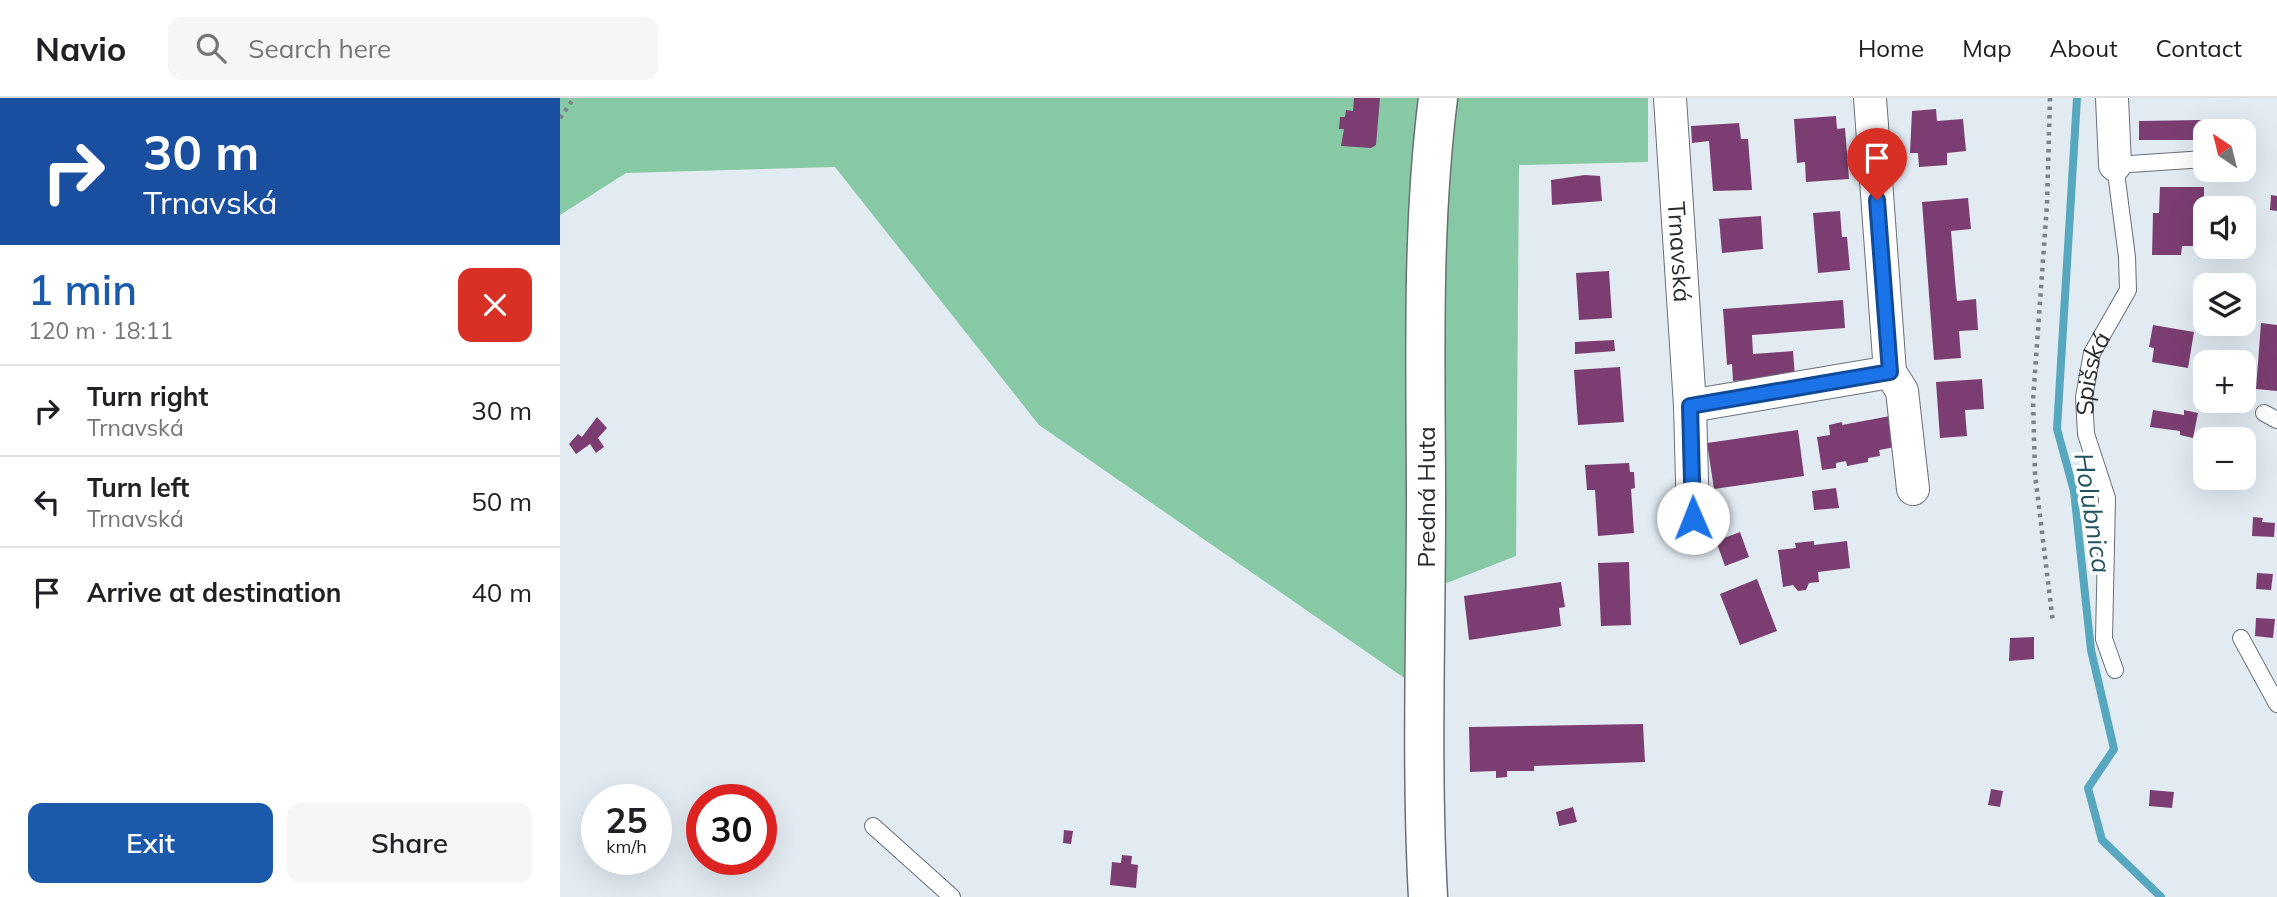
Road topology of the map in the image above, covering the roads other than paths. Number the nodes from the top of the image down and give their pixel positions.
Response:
1 (1438, 98) edge
2 (1670, 98) edge
3 (1870, 98) edge
4 (2112, 98) edge
5 (2193, 160) edge
6 (2115, 164) junction
7 (1890, 372) junction
8 (1690, 406) junction
9 (1913, 489) dead end
10 (1693, 518) dead end
11 (2241, 638) dead end
12 (2115, 670) dead end
13 (2277, 704) edge
14 (873, 826) dead end
15 (952, 897) edge
16 (1428, 897) edge

1 - 16 main road, Predná Huta
2 - 8 street, Trnavská
3 - 7 street
4 - 6 street, Spišská
5 - 6 lane
6 - 12 lane, Spišská
7 - 8 street
7 - 9 street
8 - 10 street, Trnavská
11 - 13 lane
14 - 15 lane

